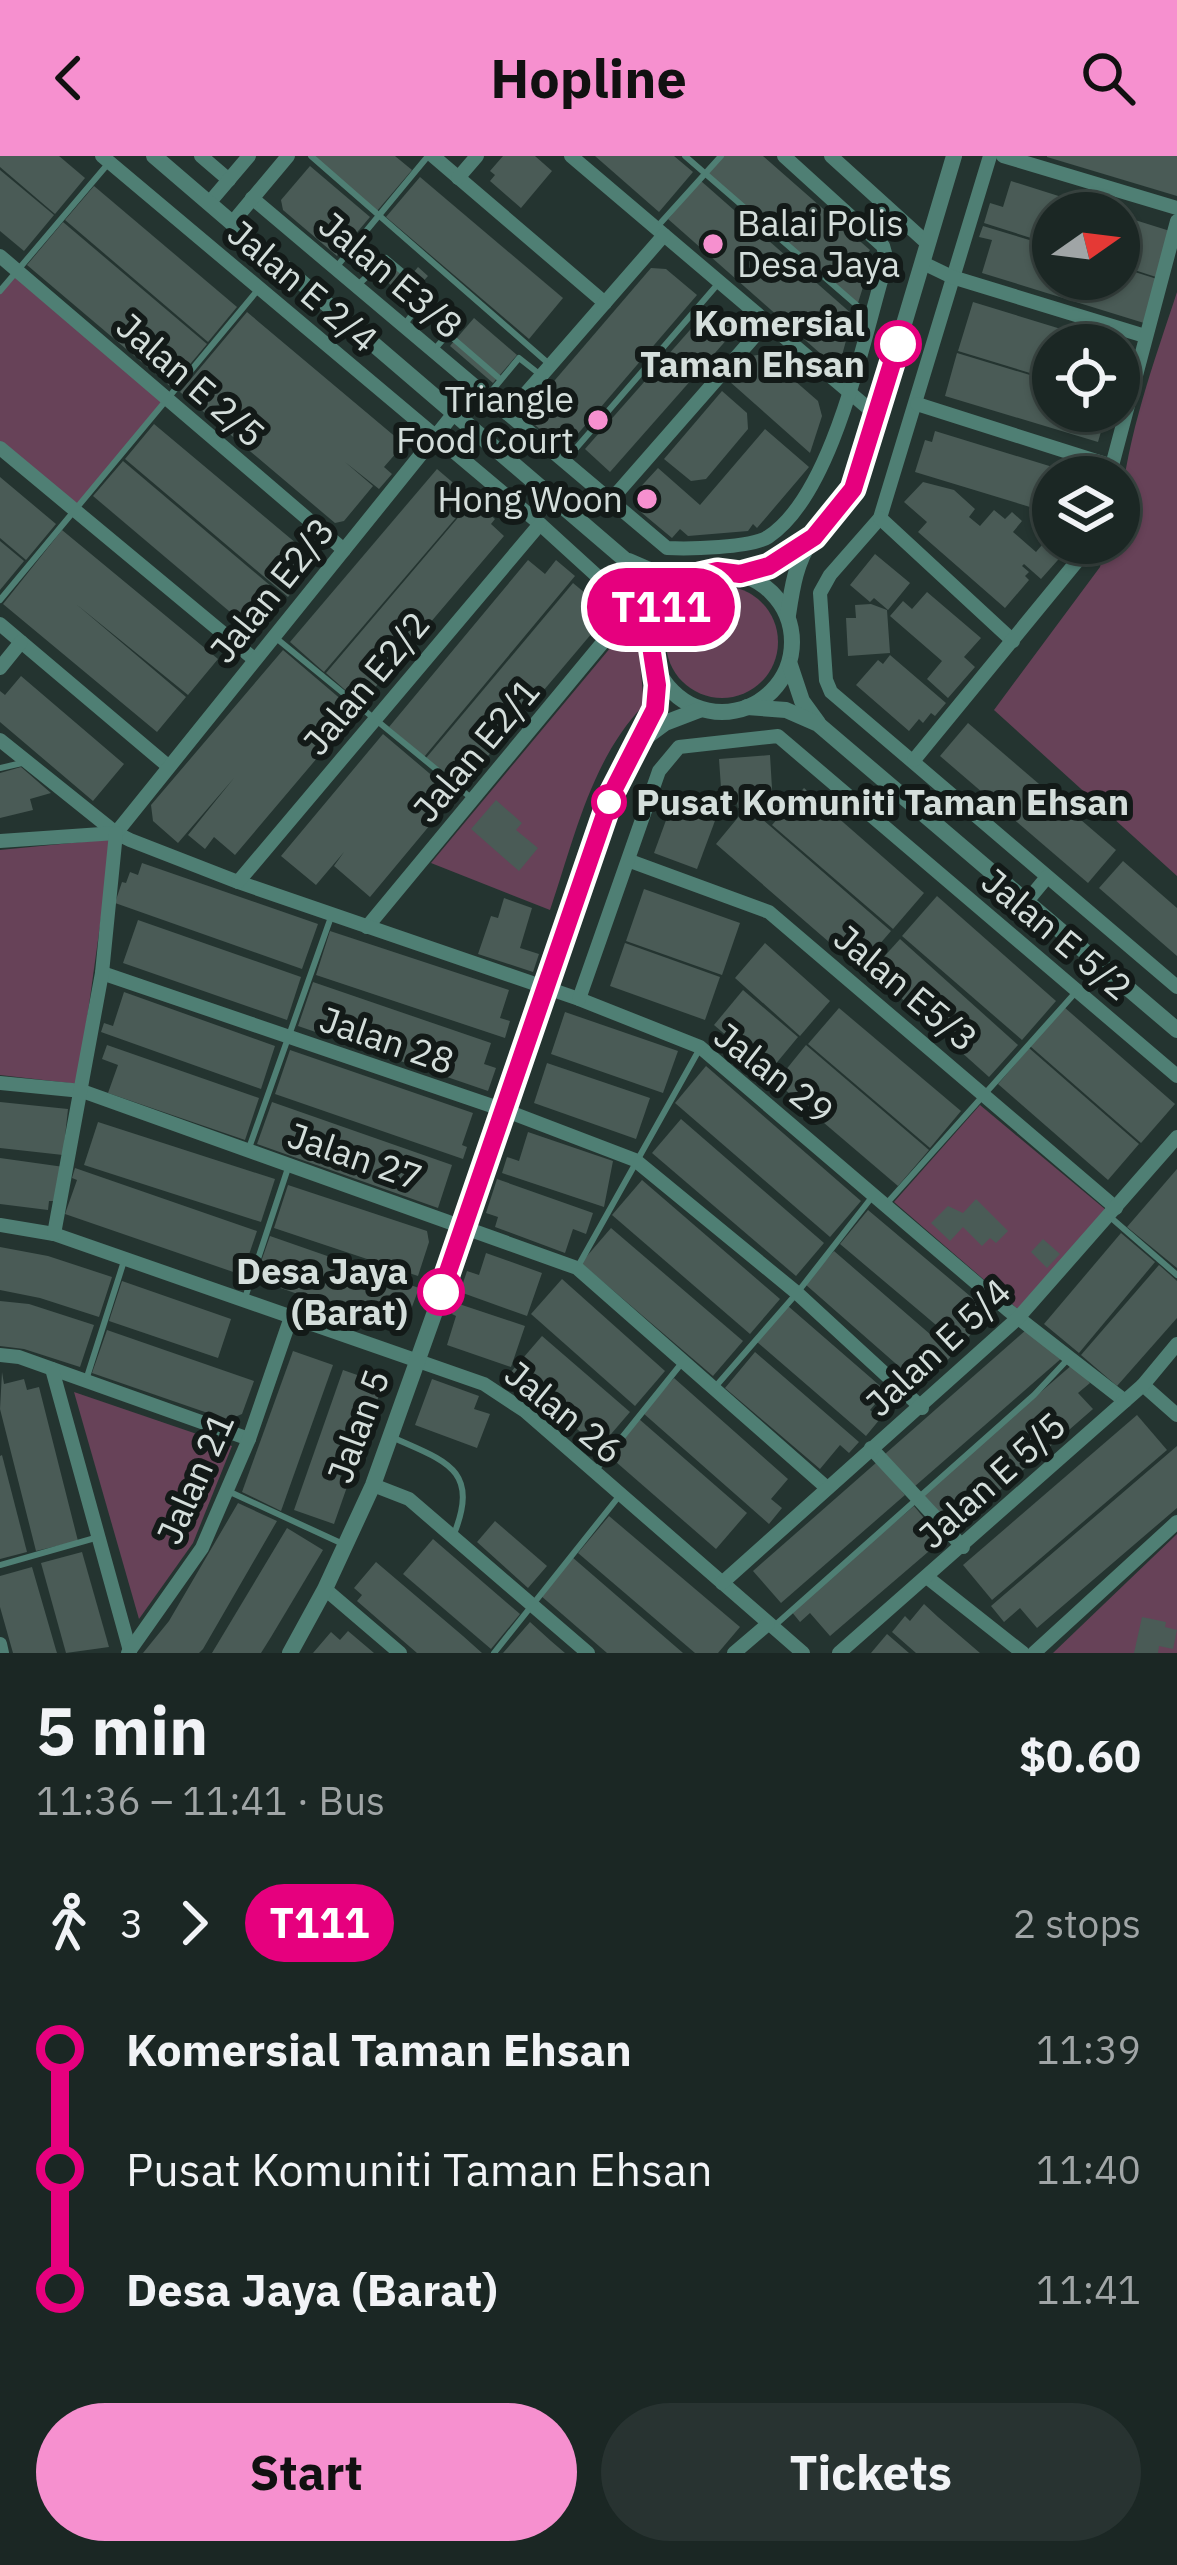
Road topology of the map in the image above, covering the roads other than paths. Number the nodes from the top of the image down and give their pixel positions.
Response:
1 (154, 156) edge
2 (201, 156) edge
3 (249, 156) edge
4 (287, 156) edge
5 (311, 156) edge
6 (430, 156) edge
7 (478, 156) edge
8 (571, 156) edge
9 (685, 156) edge
10 (721, 156) edge
11 (784, 156) edge
12 (831, 156) edge
13 (954, 156) edge
14 (990, 156) edge
15 (1003, 156) edge
16 (106, 159) edge
17 (705, 174) junction
18 (458, 178) junction
19 (229, 180) junction
20 (252, 198) junction
21 (209, 203) junction
22 (1177, 208) edge
23 (379, 215) junction
24 (1177, 221) edge
25 (232, 223) junction
26 (660, 231) junction
27 (927, 243) junction
28 (0, 256) edge
29 (923, 263) junction
30 (336, 268) junction
31 (17, 271) junction
32 (952, 277) junction
33 (720, 282) junction
34 (357, 286) junction
35 (260, 288) junction
36 (0, 291) edge
37 (605, 303) junction
38 (869, 317) junction
39 (766, 322) junction
40 (404, 326) junction
41 (1145, 336) junction
42 (434, 351) junction
43 (546, 370) junction
44 (500, 380) junction
45 (482, 391) junction
46 (848, 391) junction
47 (167, 399) junction
48 (917, 404) junction
49 (455, 413) junction
50 (508, 414) junction
51 (875, 414) junction
52 (436, 437) junction
53 (0, 448) edge
54 (1065, 456) edge
55 (1114, 456) edge
56 (565, 462) junction
57 (610, 500) junction
58 (74, 510) junction
59 (880, 518) junction
60 (540, 524) junction
61 (809, 543) junction
62 (344, 550) junction
63 (623, 558) junction
64 (1075, 564) edge
65 (740, 574) junction
66 (695, 576) junction
67 (0, 600) edge
68 (625, 607) joint
69 (788, 615) junction
70 (0, 624) edge
71 (652, 630) junction
72 (274, 636) junction
73 (1013, 641) junction
74 (21, 642) junction
75 (254, 659) junction
76 (790, 665) junction
77 (0, 668) edge
78 (656, 669) junction
79 (747, 707) junction
80 (699, 710) junction
81 (373, 721) junction
82 (818, 724) junction
83 (0, 740) edge
84 (641, 742) junction
85 (914, 760) junction
86 (25, 762) junction
87 (168, 766) junction
88 (0, 768) edge
89 (475, 801) junction
90 (116, 833) junction
91 (0, 841) edge
92 (630, 861) junction
93 (1047, 877) junction
94 (238, 881) junction
95 (1028, 900) junction
96 (332, 914) junction
97 (368, 927) junction
98 (102, 973) junction
99 (1177, 986) edge
100 (546, 987) junction
101 (1078, 990) junction
102 (579, 999) junction
103 (1177, 1030) edge
104 (288, 1038) junction
105 (700, 1047) junction
106 (1177, 1076) edge
107 (0, 1083) edge
108 (82, 1091) junction
109 (983, 1094) junction
110 (504, 1110) junction
111 (1177, 1137) edge
112 (248, 1151) junction
113 (635, 1160) junction
114 (290, 1164) junction
115 (881, 1198) junction
116 (1112, 1212) junction
117 (0, 1225) edge
118 (465, 1225) junction
119 (54, 1234) junction
120 (125, 1258) junction
121 (577, 1268) junction
122 (1177, 1275) edge
123 (796, 1294) junction
124 (245, 1298) junction
125 (292, 1315) junction
126 (1018, 1318) junction
127 (1177, 1344) edge
128 (0, 1354) edge
129 (1071, 1356) junction
130 (417, 1361) junction
131 (683, 1362) junction
132 (52, 1369) junction
133 (86, 1381) junction
134 (1143, 1385) junction
135 (714, 1389) junction
136 (1125, 1401) junction
137 (922, 1408) junction
138 (1177, 1415) edge
139 (391, 1436) junction
140 (249, 1439) junction
141 (871, 1448) junction
142 (594, 1472) junction
143 (373, 1485) junction
144 (826, 1487) junction
145 (227, 1491) junction
146 (620, 1495) junction
147 (917, 1497) junction
148 (1177, 1522) edge
149 (453, 1536) junction
150 (99, 1538) junction
151 (346, 1546) junction
152 (964, 1546) junction
153 (0, 1565) edge
154 (928, 1578) junction
155 (722, 1583) junction
156 (325, 1589) junction
157 (531, 1604) junction
158 (771, 1626) junction
159 (0, 1644) edge
160 (293, 1651) edge
161 (130, 1652) edge
162 (2, 1653) edge
163 (400, 1653) edge
164 (494, 1653) edge
165 (588, 1653) edge
166 (734, 1653) edge
167 (803, 1653) edge
168 (839, 1653) edge
169 (1023, 1653) edge
170 (1034, 1653) edge

1 - 21 street
2 - 19 street
3 - 19 street
4 - 20 street
5 - 23 lane
6 - 18 street
6 - 23 lane
7 - 18 street
8 - 26 street
9 - 17 lane
10 - 17 lane
11 - 38 street, Jalan E3/8
12 - 27 street
13 - 27 street
14 - 32 street
15 - 22 street
16 - 31 lane
16 - 35 street, Jalan E 2/4
17 - 26 lane
17 - 38 lane
18 - 37 street
19 - 21 street
20 - 25 street
20 - 30 street, Jalan E3/8
21 - 25 street
23 - 30 lane
23 - 43 lane
24 - 41 street
25 - 49 street
26 - 33 street
26 - 37 street
27 - 29 street
28 - 31 street, Jalan E 2/5
29 - 32 street
29 - 51 street
30 - 34 street, Jalan E3/8
31 - 36 lane
31 - 47 street, Jalan E 2/5
32 - 41 street
32 - 48 street
33 - 39 street
33 - 56 lane
34 - 40 street, Jalan E3/8
34 - 40 lane
35 - 47 lane
35 - 52 street, Jalan E 2/4
37 - 43 street
38 - 46 street, Jalan E3/8
39 - 46 street
39 - 57 street
40 - 42 street, Jalan E3/8
41 - 55 street
42 - 44 lane
42 - 45 street, Jalan E3/8
43 - 44 lane
43 - 50 street
44 - 45 lane
45 - 49 street, Jalan E2/3
45 - 50 street, Jalan E3/8
46 - 51 street
46 - 57 street, Jalan E3/8
47 - 58 lane
47 - 62 street, Jalan E 2/5
48 - 54 street
48 - 59 street
49 - 52 street, Jalan E2/3
49 - 63 street
50 - 56 street, Jalan E3/8
51 - 61 street
52 - 60 street, Jalan E 2/4
52 - 62 street, Jalan E2/3
53 - 58 street
56 - 57 street, Jalan E3/8
58 - 67 lane
58 - 75 street
59 - 73 street
59 - 85 street
60 - 68 street, Jalan E 2/4
60 - 81 street, Jalan E2/2
61 - 65 street
61 - 69 street
62 - 72 street, Jalan E2/3
63 - 66 street
63 - 71 street
64 - 73 street
65 - 66 street
65 - 69 street
66 - 71 street
68 - 89 street, Jalan E2/1
69 - 76 street
70 - 74 street
71 - 78 street
72 - 75 street, Jalan E2/3
72 - 81 lane
73 - 85 street
74 - 77 street
74 - 87 street
75 - 87 street, Jalan E2/3
76 - 79 street
76 - 82 street
78 - 80 street
78 - 84 street, Jalan 5
79 - 80 street
79 - 82 street
80 - 84 street
81 - 89 lane
81 - 94 street, Jalan E2/2
82 - 95 street
83 - 86 street
84 - 100 street, Jalan 5
85 - 93 street
86 - 88 lane
86 - 90 street
87 - 90 street, Jalan E2/3
89 - 97 street, Jalan E2/1
90 - 91 street
90 - 94 street, Jalan 29
90 - 98 street
92 - 101 street, Jalan E 5/2
92 - 102 street
92 - 109 street, Jalan E5/3
93 - 95 street
93 - 99 street
94 - 96 street, Jalan 29
95 - 103 street
96 - 97 street, Jalan 29
96 - 104 lane
97 - 100 street, Jalan 29
98 - 104 street, Jalan 28
98 - 108 street
100 - 102 street, Jalan 29
100 - 110 street, Jalan 5
101 - 106 street, Jalan E 5/2
101 - 109 lane
102 - 105 street, Jalan 29
104 - 110 street, Jalan 28
104 - 112 lane
105 - 113 lane
105 - 115 street, Jalan 29
107 - 108 street, Jalan 27
108 - 112 street, Jalan 27
108 - 119 street
109 - 115 lane
109 - 116 street, Jalan E5/3
110 - 113 street, Jalan 28
110 - 118 street, Jalan 5
111 - 116 street, Jalan E 5/4
112 - 114 street, Jalan 27
113 - 121 lane
113 - 123 street, Jalan 28
114 - 118 street, Jalan 27
114 - 124 lane
115 - 123 lane
115 - 126 street, Jalan 29
116 - 122 lane
116 - 126 street, Jalan E 5/4
117 - 119 street, Jalan 26
118 - 121 street, Jalan 27
118 - 130 street, Jalan 5
119 - 120 street, Jalan 26
120 - 124 street, Jalan 26
120 - 133 lane
121 - 131 street, Jalan 27
123 - 135 lane
123 - 137 street, Jalan 28
124 - 125 street, Jalan 26
125 - 130 street, Jalan 26
125 - 140 street, Jalan 21
126 - 129 street, Jalan 29
126 - 137 street, Jalan E 5/4
127 - 134 street, Jalan E 5/5
128 - 132 street
129 - 136 street, Jalan 29
129 - 147 lane
130 - 139 street, Jalan 5
130 - 142 street, Jalan 26
131 - 135 street, Jalan 27
131 - 142 lane
132 - 133 street
132 - 150 street
133 - 140 street
134 - 136 street, Jalan E 5/5
134 - 138 street
135 - 144 street, Jalan 27
136 - 152 street, Jalan E 5/5
137 - 141 street, Jalan E 5/4
139 - 143 street, Jalan 5
139 - 149 lane
140 - 145 street, Jalan 21
141 - 144 street, Jalan E 5/4
141 - 147 street
142 - 146 street, Jalan 26
143 - 149 street
143 - 151 street, Jalan 5
144 - 155 street, Jalan E 5/4
145 - 151 lane
145 - 161 street, Jalan 21
146 - 155 street, Jalan 26
146 - 157 lane
147 - 152 street
147 - 158 lane
148 - 170 street
149 - 157 street
150 - 153 lane
150 - 161 street
151 - 156 street, Jalan 5
152 - 154 street, Jalan E 5/5
154 - 168 street, Jalan E 5/5
154 - 169 street
155 - 158 street, Jalan 26
156 - 160 street, Jalan 5
156 - 163 street
157 - 164 lane
157 - 165 street
158 - 166 street
158 - 167 street, Jalan 26
159 - 162 street

